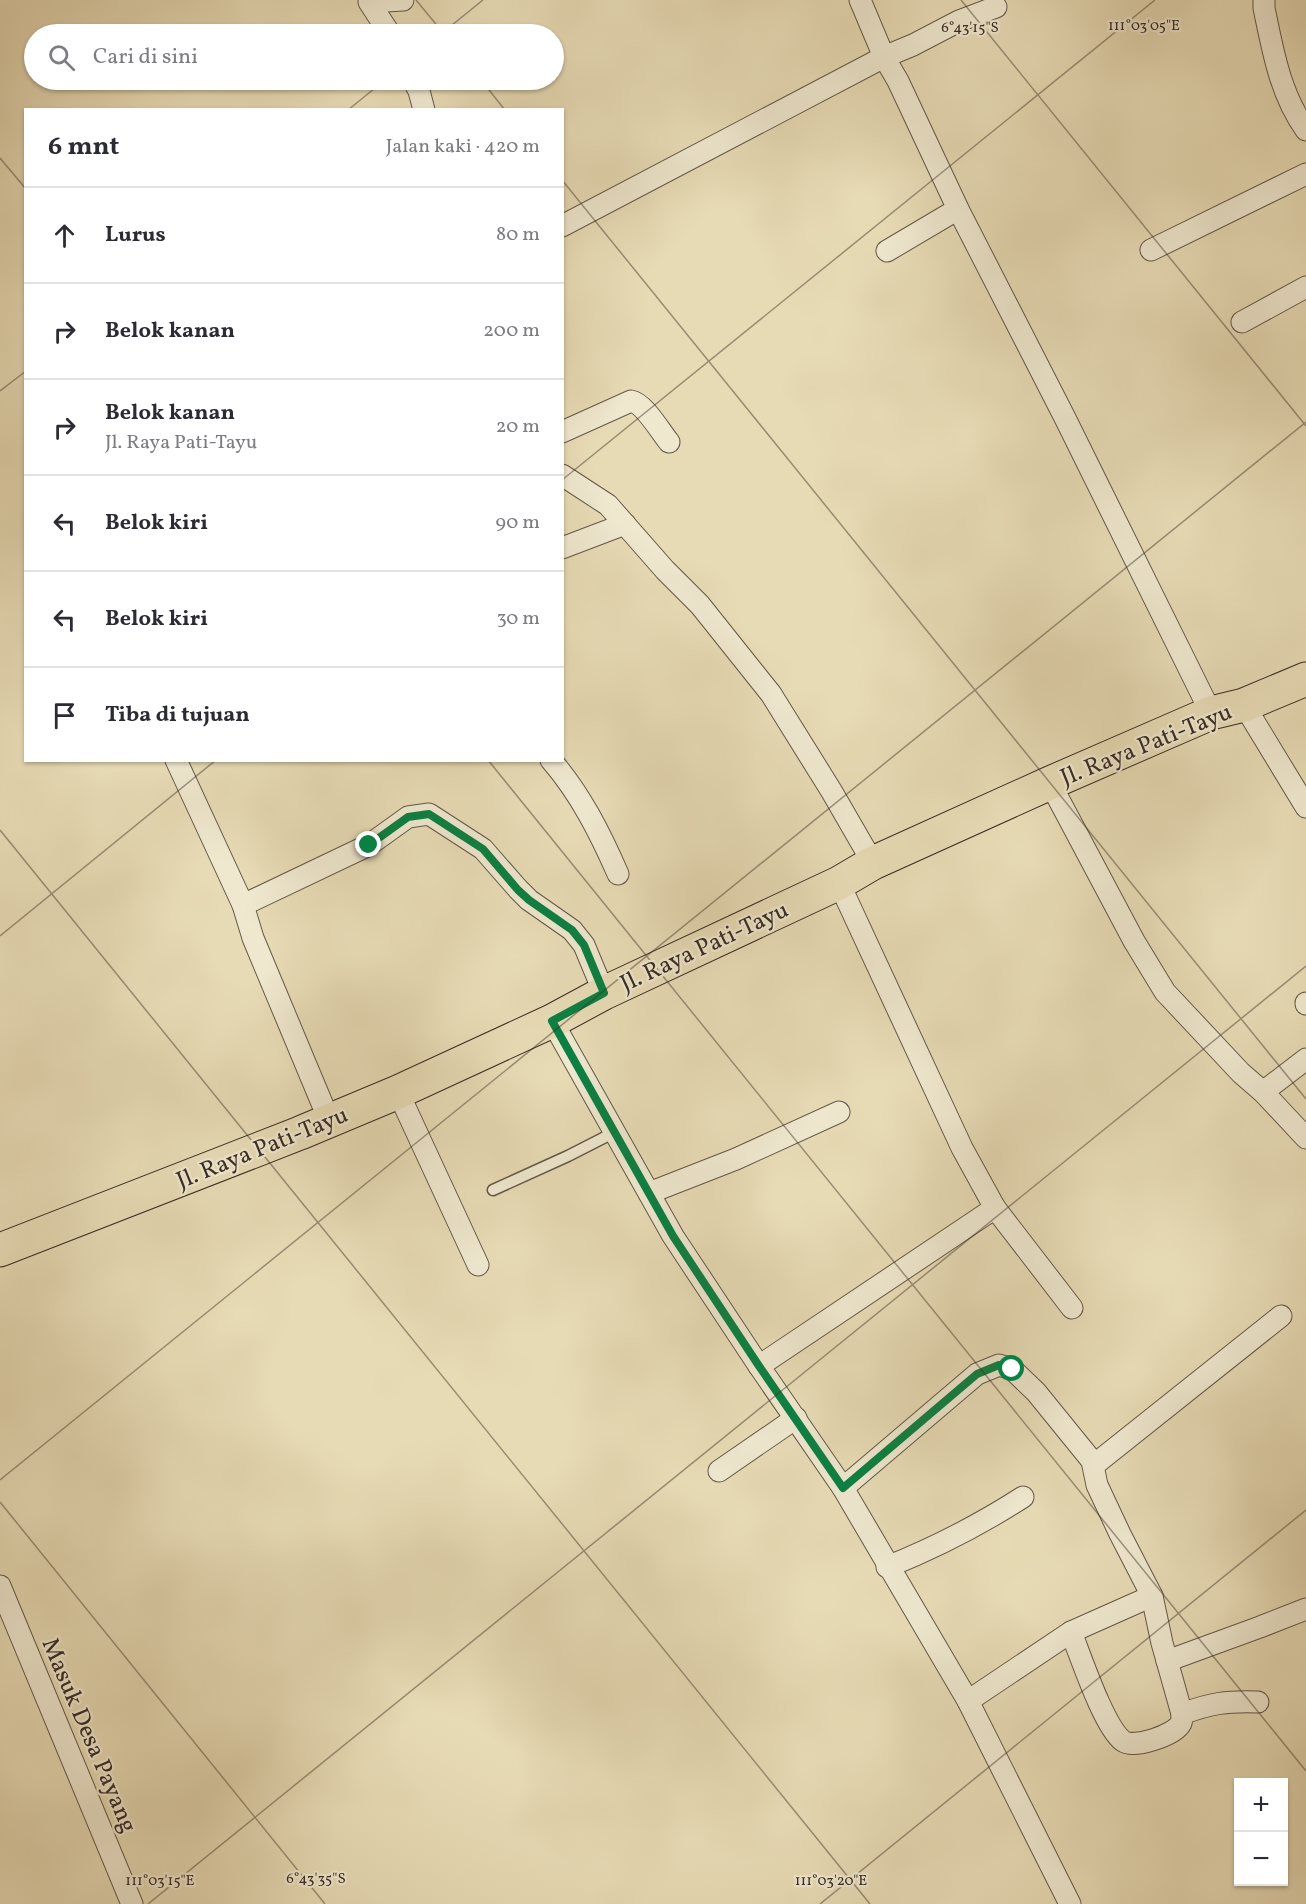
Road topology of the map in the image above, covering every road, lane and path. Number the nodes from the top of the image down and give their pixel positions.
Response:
1 (403, 0) edge
2 (860, 0) edge
3 (1264, 0) edge
4 (369, 1) edge
5 (996, 7) dead end
6 (384, 24) edge
7 (884, 57) junction
8 (418, 90) edge
9 (423, 108) edge
10 (1306, 130) edge
11 (1306, 174) edge
12 (958, 209) junction
13 (564, 225) edge
14 (1151, 250) dead end
15 (887, 251) dead end
16 (1306, 287) edge
17 (1242, 322) dead end
18 (564, 431) edge
19 (669, 442) dead end
20 (564, 476) edge
21 (625, 524) junction
22 (564, 547) edge
23 (1306, 679) edge
24 (1244, 705) junction
25 (1212, 713) junction
26 (177, 762) edge
27 (552, 762) edge
28 (1050, 783) junction
29 (1306, 807) edge
30 (873, 863) junction
31 (618, 874) dead end
32 (839, 883) junction
33 (243, 905) junction
34 (604, 993) junction
35 (552, 1021) junction
36 (1306, 1059) edge
37 (398, 1092) junction
38 (1263, 1092) junction
39 (839, 1112) dead end
40 (329, 1120) junction
41 (615, 1132) junction
42 (1306, 1138) edge
43 (493, 1190) dead end
44 (649, 1193) junction
45 (995, 1208) junction
46 (0, 1250) edge
47 (478, 1265) dead end
48 (1072, 1308) dead end
49 (1281, 1316) dead end
50 (759, 1366) junction
51 (796, 1418) junction
52 (1094, 1465) junction
53 (719, 1471) dead end
54 (843, 1488) junction
55 (1023, 1497) dead end
56 (887, 1567) junction
57 (0, 1586) edge
58 (1152, 1596) junction
59 (1306, 1609) edge
60 (1071, 1632) junction
61 (1167, 1661) junction
62 (968, 1701) junction
63 (1258, 1702) dead end
64 (1182, 1714) junction
65 (132, 1904) edge
66 (1070, 1904) edge

1 - 4 street
2 - 7 street
3 - 10 street
4 - 6 street
5 - 7 street
7 - 12 street
7 - 13 street
8 - 9 street
11 - 14 street
12 - 15 street
12 - 25 street
16 - 17 street
18 - 19 street
20 - 21 street
21 - 22 street
21 - 30 street
23 - 24 main road, Jl. Raya Pati-Tayu
24 - 25 main road, Jl. Raya Pati-Tayu
24 - 29 street
25 - 28 main road, Jl. Raya Pati-Tayu
26 - 33 street
27 - 31 street
28 - 30 main road, Jl. Raya Pati-Tayu
28 - 38 street
30 - 32 main road, Jl. Raya Pati-Tayu
32 - 34 main road, Jl. Raya Pati-Tayu
32 - 45 street
33 - 34 street
33 - 40 street
34 - 35 main road, Jl. Raya Pati-Tayu
35 - 37 main road, Jl. Raya Pati-Tayu
35 - 41 street
36 - 38 street
37 - 40 main road, Jl. Raya Pati-Tayu
37 - 47 street
38 - 42 street
39 - 44 street
40 - 46 main road, Jl. Raya Pati-Tayu
41 - 43 lane
41 - 44 street
44 - 50 street
45 - 48 street
45 - 50 street
49 - 52 street
50 - 51 street
51 - 53 street
51 - 54 street
52 - 54 street
52 - 58 street
54 - 56 street
55 - 56 street
56 - 62 street
57 - 65 street, Masuk Desa Payang
58 - 60 street
58 - 61 street
59 - 61 street
60 - 62 street
60 - 64 street
61 - 64 street
62 - 66 street
63 - 64 street

